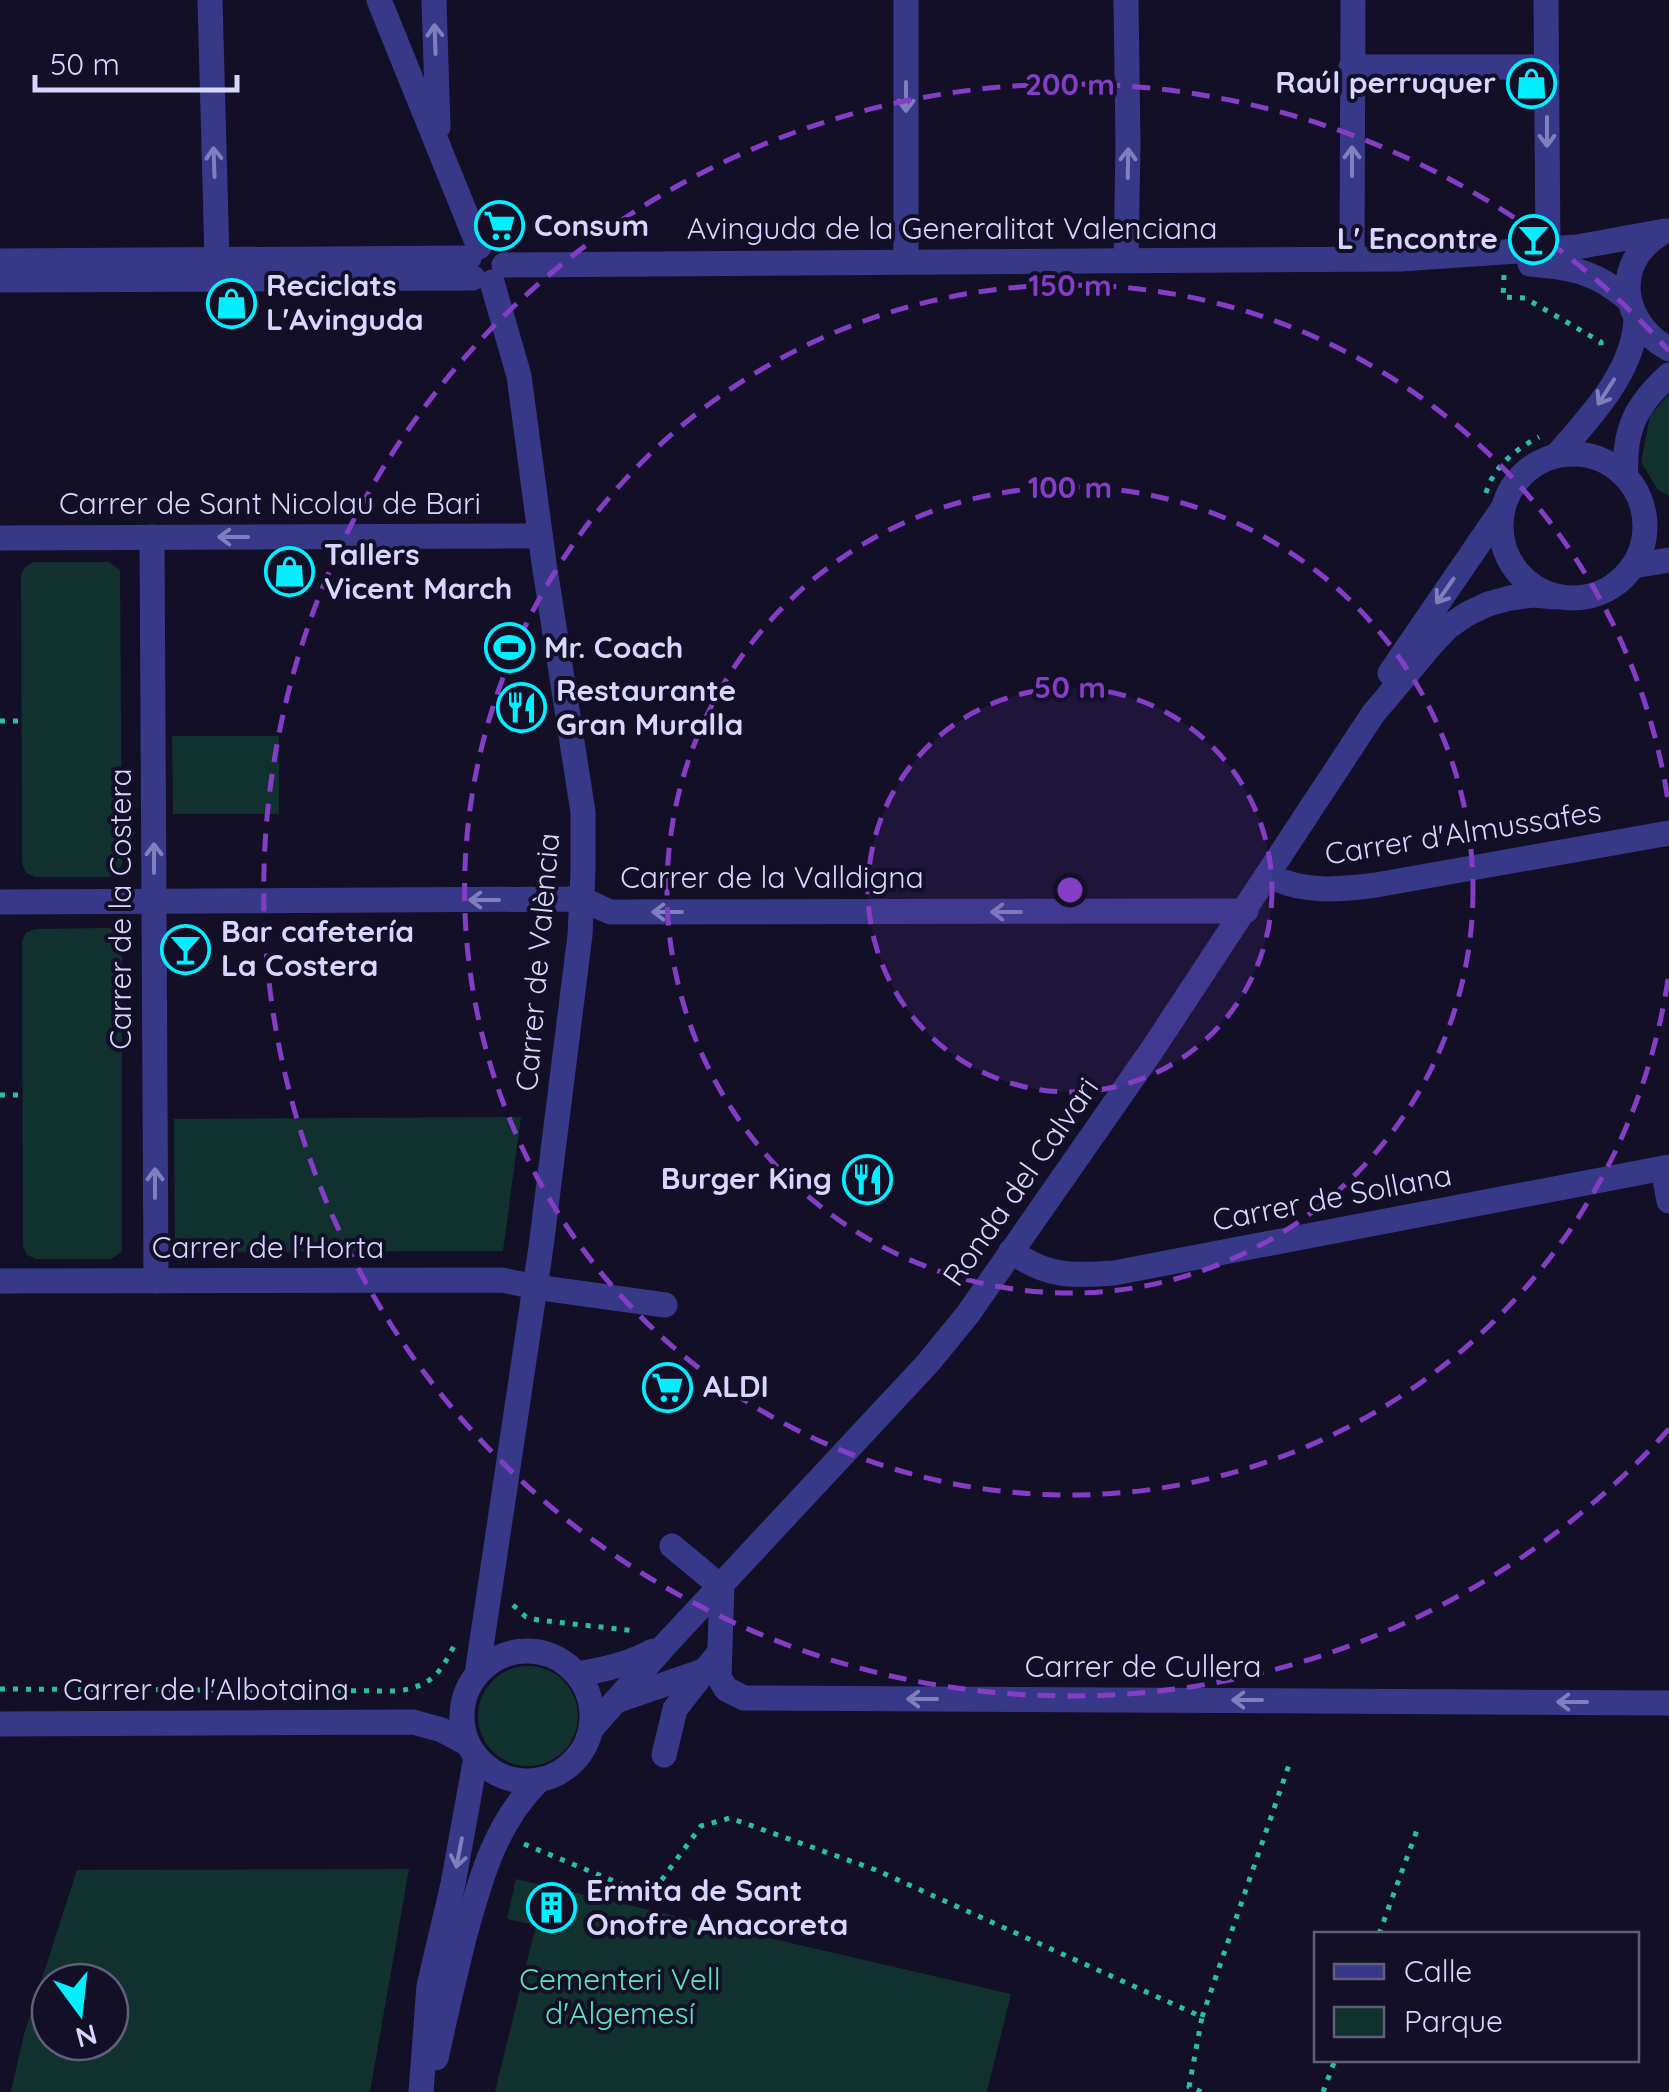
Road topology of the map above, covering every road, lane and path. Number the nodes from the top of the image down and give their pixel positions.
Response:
1 (210, 0) edge
2 (378, 0) edge
3 (434, 0) edge
4 (906, 0) edge
5 (1126, 0) edge
6 (1353, 0) edge
7 (1546, 0) edge
8 (1351, 67) junction
9 (1547, 67) junction
10 (439, 147) junction
11 (1667, 230) edge
12 (1548, 250) junction
13 (1400, 258) junction
14 (217, 259) junction
15 (1352, 259) junction
16 (0, 260) edge
17 (1126, 260) junction
18 (906, 261) junction
19 (1505, 262) junction
20 (484, 266) junction
21 (0, 280) edge
22 (1632, 310) junction
23 (1669, 349) edge
24 (1601, 359) dead end
25 (1669, 374) edge
26 (1554, 443) junction
27 (1626, 476) junction
28 (1642, 503) junction
29 (1493, 505) junction
30 (1669, 515) edge
31 (540, 536) junction
32 (0, 538) edge
33 (152, 538) junction
34 (1669, 560) edge
35 (1633, 566) junction
36 (1556, 597) junction
37 (1373, 714) junction
38 (0, 720) edge
39 (22, 720) dead end
40 (1669, 833) edge
41 (1269, 876) junction
42 (582, 900) junction
43 (154, 901) junction
44 (0, 902) edge
45 (1246, 911) junction
46 (0, 1095) edge
47 (23, 1095) dead end
48 (1666, 1168) edge
49 (1669, 1202) edge
50 (1011, 1251) junction
51 (156, 1280) junction
52 (0, 1281) edge
53 (535, 1287) junction
54 (665, 1306) dead end
55 (672, 1546) dead end
56 (721, 1585) junction
57 (500, 1595) junction
58 (655, 1637) junction
59 (456, 1640) dead end
60 (526, 1650) junction
61 (713, 1662) junction
62 (477, 1674) junction
63 (578, 1674) junction
64 (0, 1689) edge
65 (648, 1690) junction
66 (464, 1697) junction
67 (616, 1701) junction
68 (1669, 1703) edge
69 (676, 1708) junction
70 (412, 1722) junction
71 (0, 1724) edge
72 (592, 1729) junction
73 (472, 1751) junction
74 (664, 1755) dead end
75 (1290, 1762) dead end
76 (538, 1780) junction
77 (1417, 1830) dead end
78 (498, 1834) junction
79 (1381, 1932) edge
80 (1202, 2017) junction
81 (1334, 2062) edge
82 (1188, 2090) edge
83 (421, 2092) edge
84 (429, 2092) edge
85 (1202, 2092) edge
86 (1323, 2092) edge

14 -> 1 street
2 - 10 street, Carrer de València
10 -> 3 street
4 -> 18 street
17 -> 5 street
6 - 8 street
7 - 9 street
8 - 9 street
15 -> 8 street
9 -> 12 street
10 - 20 street, Carrer de València
11 - 12 street, Avinguda de la Generalitat Valenciana
11 - 22 street
12 - 13 street, Avinguda de la Generalitat Valenciana
13 - 15 street, Avinguda de la Generalitat Valenciana
13 - 19 street, Avinguda de la Generalitat Valenciana
14 - 16 street, Avinguda de la Generalitat Valenciana
14 - 20 street, Avinguda de la Generalitat Valenciana
15 - 17 street, Avinguda de la Generalitat Valenciana
17 - 18 street, Avinguda de la Generalitat Valenciana
18 - 20 street, Avinguda de la Generalitat Valenciana
19 - 22 street, Avinguda de la Generalitat Valenciana
19 - 24 path
20 - 21 street, Avinguda de la Generalitat Valenciana
20 - 31 street, Carrer de València
22 - 23 street, Avinguda de la Generalitat Valenciana
22 -> 26 street
25 - 27 street
26 - 27 street
26 - 29 street
26 - 29 path
27 - 28 street
28 - 30 street
28 - 35 street
29 - 36 street
29 -> 37 street, Ronda del Calvari
31 -> 33 street, Carrer de Sant Nicolau de Bari
31 - 42 street, Carrer de València
32 - 33 street, Carrer de Sant Nicolau de Bari
43 -> 33 street, Carrer de la Costera
34 - 35 street
35 - 36 street
36 - 37 street, Ronda del Calvari
37 - 41 street, Ronda del Calvari
38 - 39 path
40 - 41 street, Carrer d'Almussafes
41 - 45 street, Ronda del Calvari
42 -> 43 street, Carrer de la Valldigna
45 -> 42 street, Carrer de la Valldigna
42 - 53 street, Carrer de València
43 - 44 street, Carrer de la Valldigna
51 -> 43 street, Carrer de la Costera
45 - 50 street, Ronda del Calvari
46 - 47 path
48 - 49 street
48 - 50 street, Carrer de Sollana
50 - 56 street, Ronda del Calvari
51 - 52 street, Carrer de l'Horta
51 - 53 street, Carrer de l'Horta
53 - 54 street, Carrer de l'Horta
53 - 57 street, Carrer de València
55 - 56 street
56 - 58 street, Ronda del Calvari
56 - 61 street, Carrer de Cullera
57 - 58 path
57 - 60 street
57 - 62 street, Carrer de València
58 - 63 street
58 - 67 street, Ronda del Calvari
59 - 64 path
60 - 62 street
60 - 63 street
61 - 65 street
68 -> 61 street, Carrer de Cullera
61 - 69 street
62 - 66 street
63 - 72 street
65 - 67 street
65 - 69 street
66 - 70 street, Carrer de l'Albotaina
66 - 73 street
67 - 72 street, Ronda del Calvari
69 - 74 street
70 - 71 street, Carrer de l'Albotaina
70 - 73 street, Carrer de l'Albotaina
72 - 76 street
73 - 76 street
73 -> 83 street
75 - 80 path
76 - 78 street
77 - 79 path
78 - 80 path
78 - 84 street
80 - 82 path
81 - 86 path
82 - 85 path

